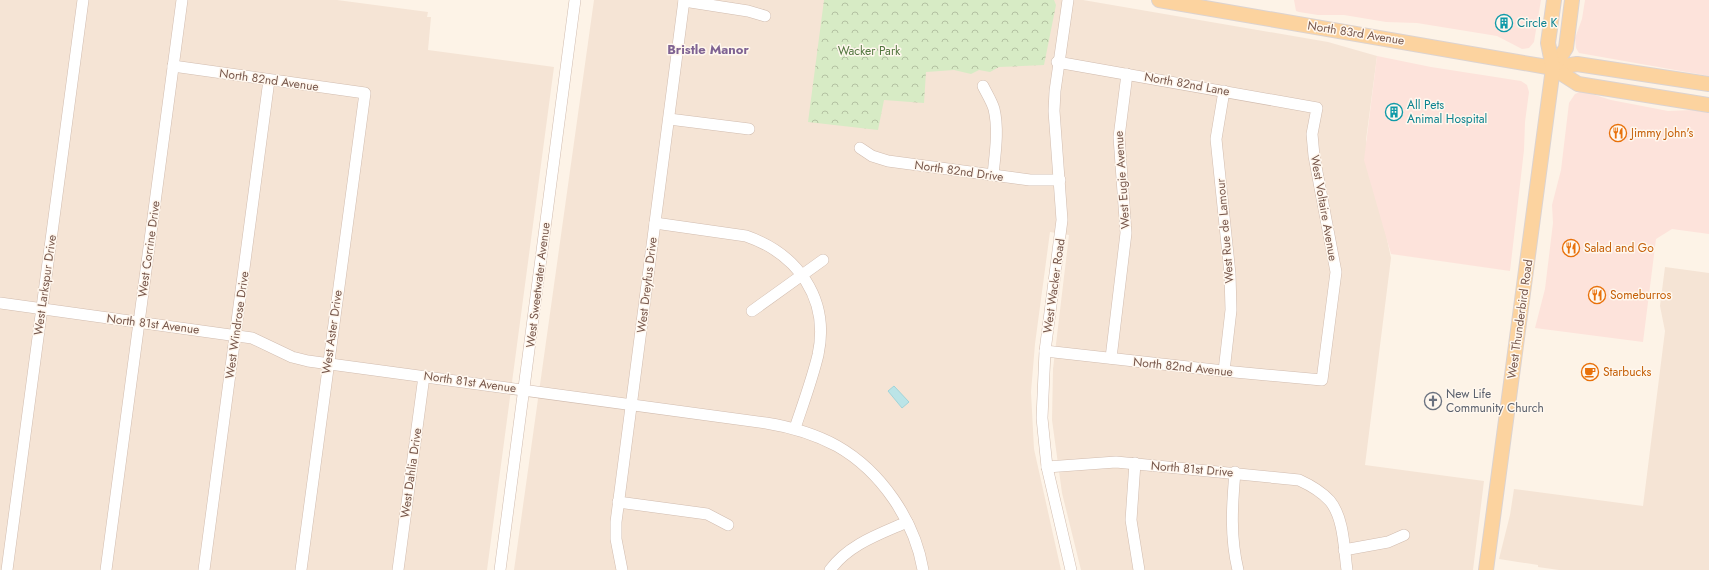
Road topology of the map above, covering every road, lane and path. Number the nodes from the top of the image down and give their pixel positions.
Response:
1 (83, 0) edge
2 (182, 0) edge
3 (576, 0) edge
4 (1068, 0) edge
5 (1159, 0) edge
6 (1554, 0) edge
7 (1572, 0) edge
8 (684, 1) edge
9 (765, 16) dead end
10 (1058, 62) junction
11 (173, 66) junction
12 (1553, 68) junction
13 (1127, 74) junction
14 (269, 80) junction
15 (1709, 84) edge
16 (983, 86) dead end
17 (1224, 91) junction
18 (365, 93) joint
19 (1709, 105) edge
20 (1317, 108) joint
21 (669, 119) junction
22 (748, 129) dead end
23 (860, 148) dead end
24 (992, 175) junction
25 (1060, 180) junction
26 (655, 223) junction
27 (823, 260) dead end
28 (803, 275) junction
29 (0, 303) edge
30 (42, 310) junction
31 (752, 311) dead end
32 (139, 323) junction
33 (235, 335) junction
34 (1045, 351) junction
35 (1110, 358) junction
36 (328, 364) junction
37 (1224, 371) junction
38 (424, 376) junction
39 (1322, 380) joint
40 (524, 389) junction
41 (632, 404) junction
42 (795, 428) junction
43 (1135, 464) junction
44 (1047, 467) junction
45 (1235, 472) junction
46 (618, 502) junction
47 (907, 522) junction
48 (728, 525) dead end
49 (1404, 536) dead end
50 (1344, 550) junction
51 (7, 570) edge
52 (106, 570) edge
53 (204, 570) edge
54 (300, 570) edge
55 (398, 570) edge
56 (500, 570) edge
57 (622, 570) edge
58 (830, 570) edge
59 (923, 570) edge
60 (1071, 570) edge
61 (1139, 570) edge
62 (1238, 570) edge
63 (1347, 570) edge
64 (1486, 570) edge

1 - 30 street, West Larkspur Drive
2 - 11 street, West Corrine Drive
3 - 40 street, West Sweetwater Avenue
4 - 10 street, West Wacker Road
5 - 12 main road, North 83rd Avenue
6 - 12 main road, West Thunderbird Road
7 - 12 main road, West Thunderbird Road
8 - 9 street
8 - 21 street, West Dreyfus Drive
10 - 13 street, North 82nd Lane
10 - 25 street, West Wacker Road
11 - 14 street, North 82nd Avenue
11 - 32 street, West Corrine Drive
12 - 15 main road, North 83rd Avenue
12 - 19 main road, North 83rd Avenue
12 - 64 main road, West Thunderbird Road
13 - 17 street, North 82nd Lane
13 - 35 street, West Eugie Avenue
14 - 18 street, North 82nd Avenue
14 - 33 street, West Windrose Drive
16 - 24 street
17 - 20 street, North 82nd Lane
17 - 37 street, West Rue de Lamour
18 - 36 street, West Aster Drive
20 - 39 street, West Voltaire Avenue
21 - 22 street
21 - 26 street, West Dreyfus Drive
23 - 24 street, North 82nd Drive
24 - 25 street, North 82nd Drive
25 - 34 street, West Wacker Road
26 - 28 street
26 - 41 street, West Dreyfus Drive
27 - 28 street
28 - 31 street
28 - 42 street
29 - 30 street, North 81st Avenue
30 - 32 street, North 81st Avenue
30 - 51 street, West Larkspur Drive
32 - 33 street, North 81st Avenue
32 - 52 street, West Corrine Drive
33 - 36 street, North 81st Avenue
33 - 53 street, West Windrose Drive
34 - 35 street, North 82nd Avenue
34 - 44 street, West Wacker Road
35 - 37 street, North 82nd Avenue
36 - 38 street, North 81st Avenue
36 - 54 street, West Aster Drive
37 - 39 street, North 82nd Avenue
38 - 40 street, North 81st Avenue
38 - 55 street, West Dahlia Drive
40 - 41 street, North 81st Avenue
40 - 56 street, West Sweetwater Avenue
41 - 42 street, North 81st Avenue
41 - 46 street, West Dreyfus Drive
42 - 47 street, North 81st Avenue
43 - 44 street, North 81st Drive
43 - 45 street, North 81st Drive
43 - 61 street
44 - 60 street, West Wacker Road
45 - 50 street, North 81st Drive
45 - 62 street
46 - 48 street
46 - 57 street, West Dreyfus Drive
47 - 58 street
47 - 59 street, North 81st Avenue
49 - 50 street
50 - 63 street

